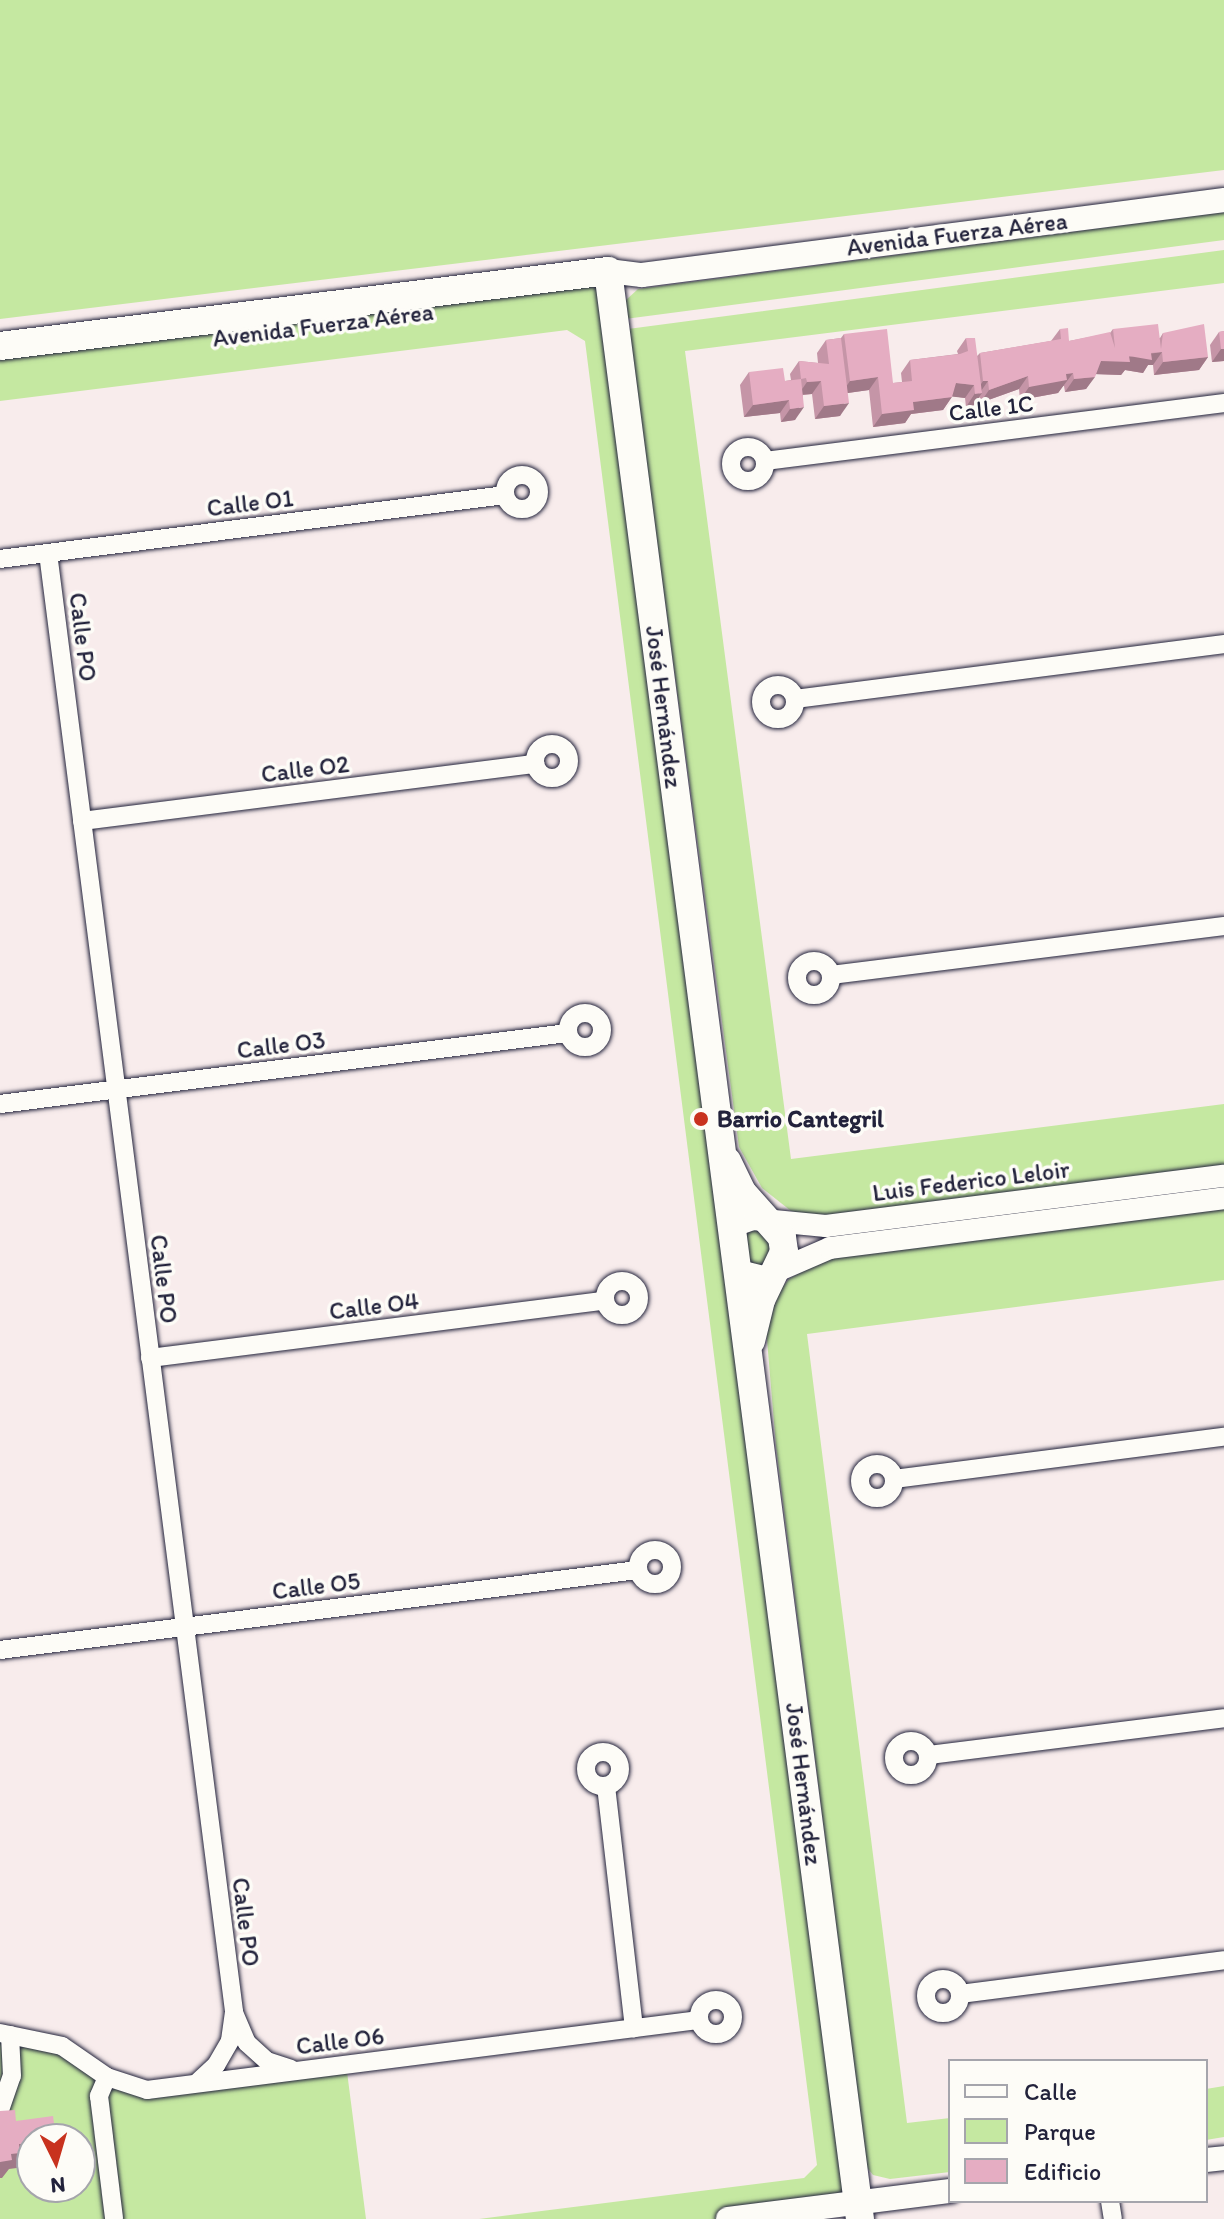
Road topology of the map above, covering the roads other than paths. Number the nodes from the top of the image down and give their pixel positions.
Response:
1 (1224, 200) edge
2 (610, 280) junction
3 (0, 346) edge
4 (0, 363) edge
5 (1224, 403) edge
6 (765, 461) dead end
7 (505, 495) dead end
8 (48, 553) junction
9 (0, 559) edge
10 (1224, 644) edge
11 (795, 699) dead end
12 (535, 764) dead end
13 (82, 821) junction
14 (1224, 926) edge
15 (831, 975) dead end
16 (568, 1033) dead end
17 (116, 1090) junction
18 (0, 1104) edge
19 (720, 1144) junction
20 (1224, 1176) edge
21 (1224, 1198) edge
22 (766, 1219) junction
23 (731, 1234) junction
24 (735, 1270) junction
25 (777, 1271) junction
26 (604, 1301) dead end
27 (749, 1350) junction
28 (150, 1358) junction
29 (1224, 1437) edge
30 (894, 1479) dead end
31 (638, 1570) dead end
32 (184, 1627) junction
33 (0, 1650) edge
34 (1224, 1718) edge
35 (929, 1755) dead end
36 (606, 1786) dead end
37 (1224, 1960) edge
38 (960, 1994) dead end
39 (234, 2012) junction
40 (698, 2020) dead end
41 (634, 2028) junction
42 (5, 2034) edge
43 (297, 2071) junction
44 (107, 2077) junction
45 (197, 2083) junction
46 (0, 2110) edge
47 (948, 2191) edge
48 (859, 2211) edge
49 (114, 2219) edge
50 (728, 2219) edge

1 - 2 main road, Avenida Fuerza Aérea
2 - 3 main road, Avenida Fuerza Aérea
2 - 4 main road, Avenida Fuerza Aérea
2 - 19 main road, José Hernández
5 - 6 street, Calle 1C
7 - 8 street, Calle O1
8 - 9 street, Calle O1
8 - 13 street, Calle PO
10 - 11 street
12 - 13 street, Calle O2
13 - 17 street, Calle PO
14 - 15 street
16 - 17 street, Calle O3
17 - 18 street, Calle O3
17 - 28 street, Calle PO
19 - 22 main road, José Hernández
19 - 23 main road, José Hernández
20 - 22 street, Luis Federico Leloir
21 - 25 street, Luis Federico Leloir
22 - 23 street, Luis Federico Leloir
22 - 25 main road, José Hernández
23 - 24 main road, José Hernández
24 - 25 street, Luis Federico Leloir
24 - 27 main road, José Hernández
25 - 27 main road, José Hernández
26 - 28 street, Calle O4
27 - 48 main road, José Hernández
28 - 32 street, Calle PO
29 - 30 street
31 - 32 street, Calle O5
32 - 33 street, Calle O5
32 - 39 street, Calle PO
34 - 35 street
36 - 41 street
37 - 38 street
39 - 43 street, Calle PO
39 - 45 street, Calle PO
40 - 41 street, Calle O6
41 - 43 street, Calle O6
42 - 44 street, Calle O6
42 - 46 street
43 - 45 street, Calle O6
44 - 45 street, Calle O6
44 - 49 street
47 - 48 main road
48 - 50 main road

